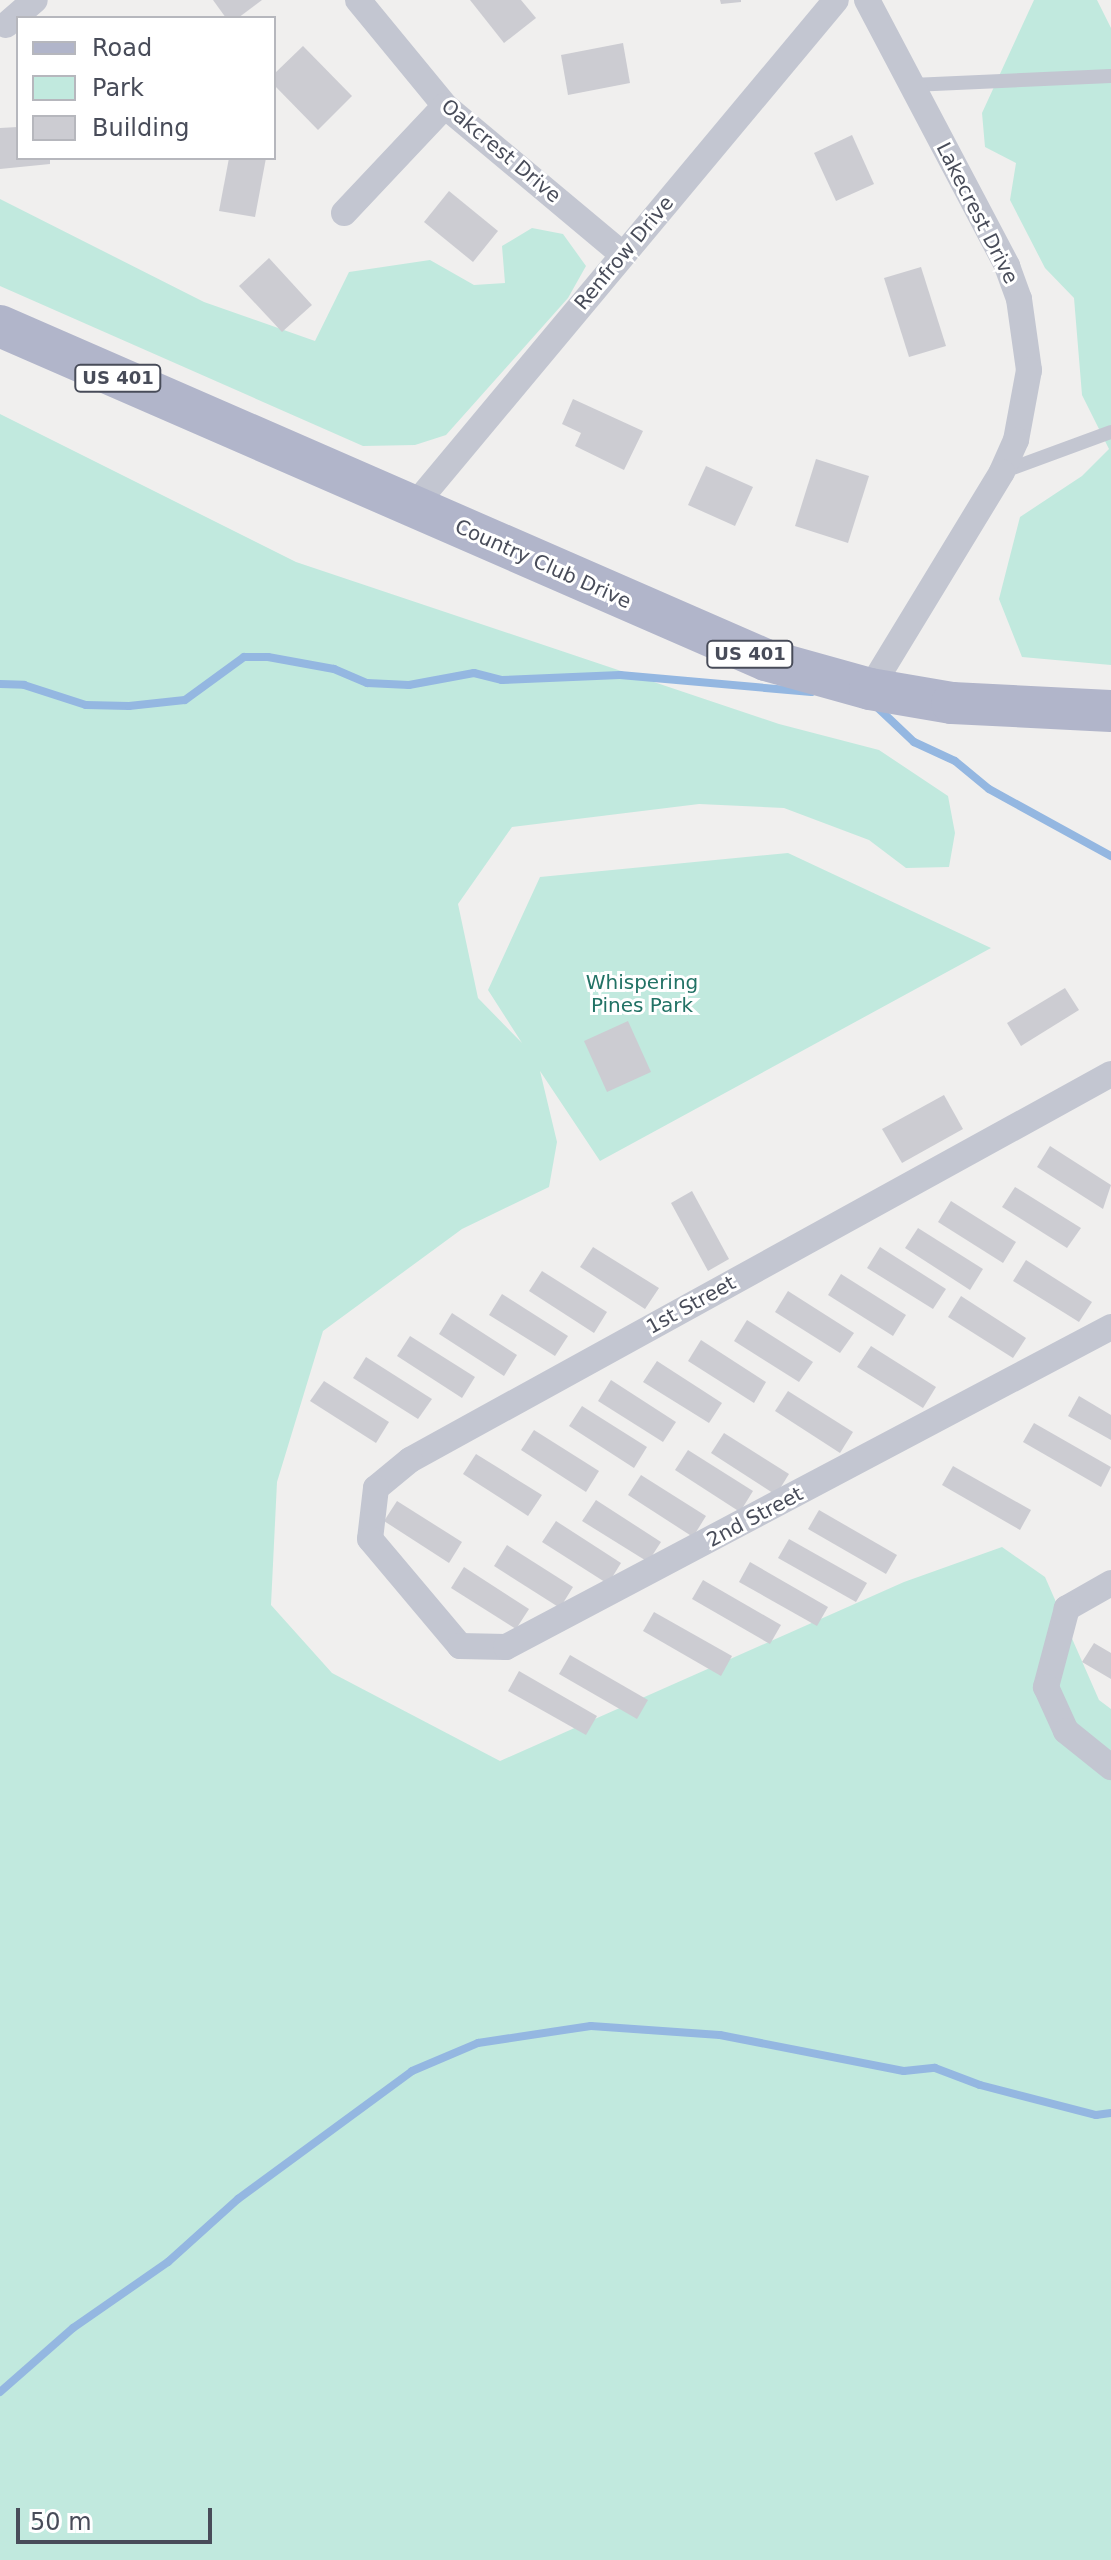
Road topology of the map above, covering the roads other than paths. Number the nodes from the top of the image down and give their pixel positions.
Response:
1 (35, 0) edge
2 (358, 0) edge
3 (836, 0) edge
4 (867, 0) edge
5 (16, 16) edge
6 (16, 16) edge
7 (6, 25) dead end
8 (1111, 76) edge
9 (912, 85) junction
10 (445, 106) junction
11 (344, 213) dead end
12 (623, 255) junction
13 (0, 326) edge
14 (1111, 432) edge
15 (1002, 472) junction
16 (413, 507) junction
17 (870, 689) junction
18 (1111, 711) edge
19 (1111, 1074) edge
20 (1111, 1327) edge
21 (1111, 1583) edge
22 (411, 1587) joint
23 (1111, 1767) edge

1 - 6 street
2 - 10 street, Oakcrest Drive
3 - 12 street, Renfrow Drive
4 - 9 street, Lakecrest Drive
5 - 7 street
8 - 9 lane
9 - 15 street, Lakecrest Drive
10 - 11 street
10 - 12 street, Oakcrest Drive
12 - 16 street, Renfrow Drive
13 - 16 main road, Country Club Drive / US 401
14 - 15 lane
15 - 17 street, Lakecrest Drive
16 - 17 main road, Country Club Drive / US 401
17 - 18 main road, Country Club Drive / US 401
19 - 22 street, 1st Street
20 - 22 street, 2nd Street
21 - 23 street

